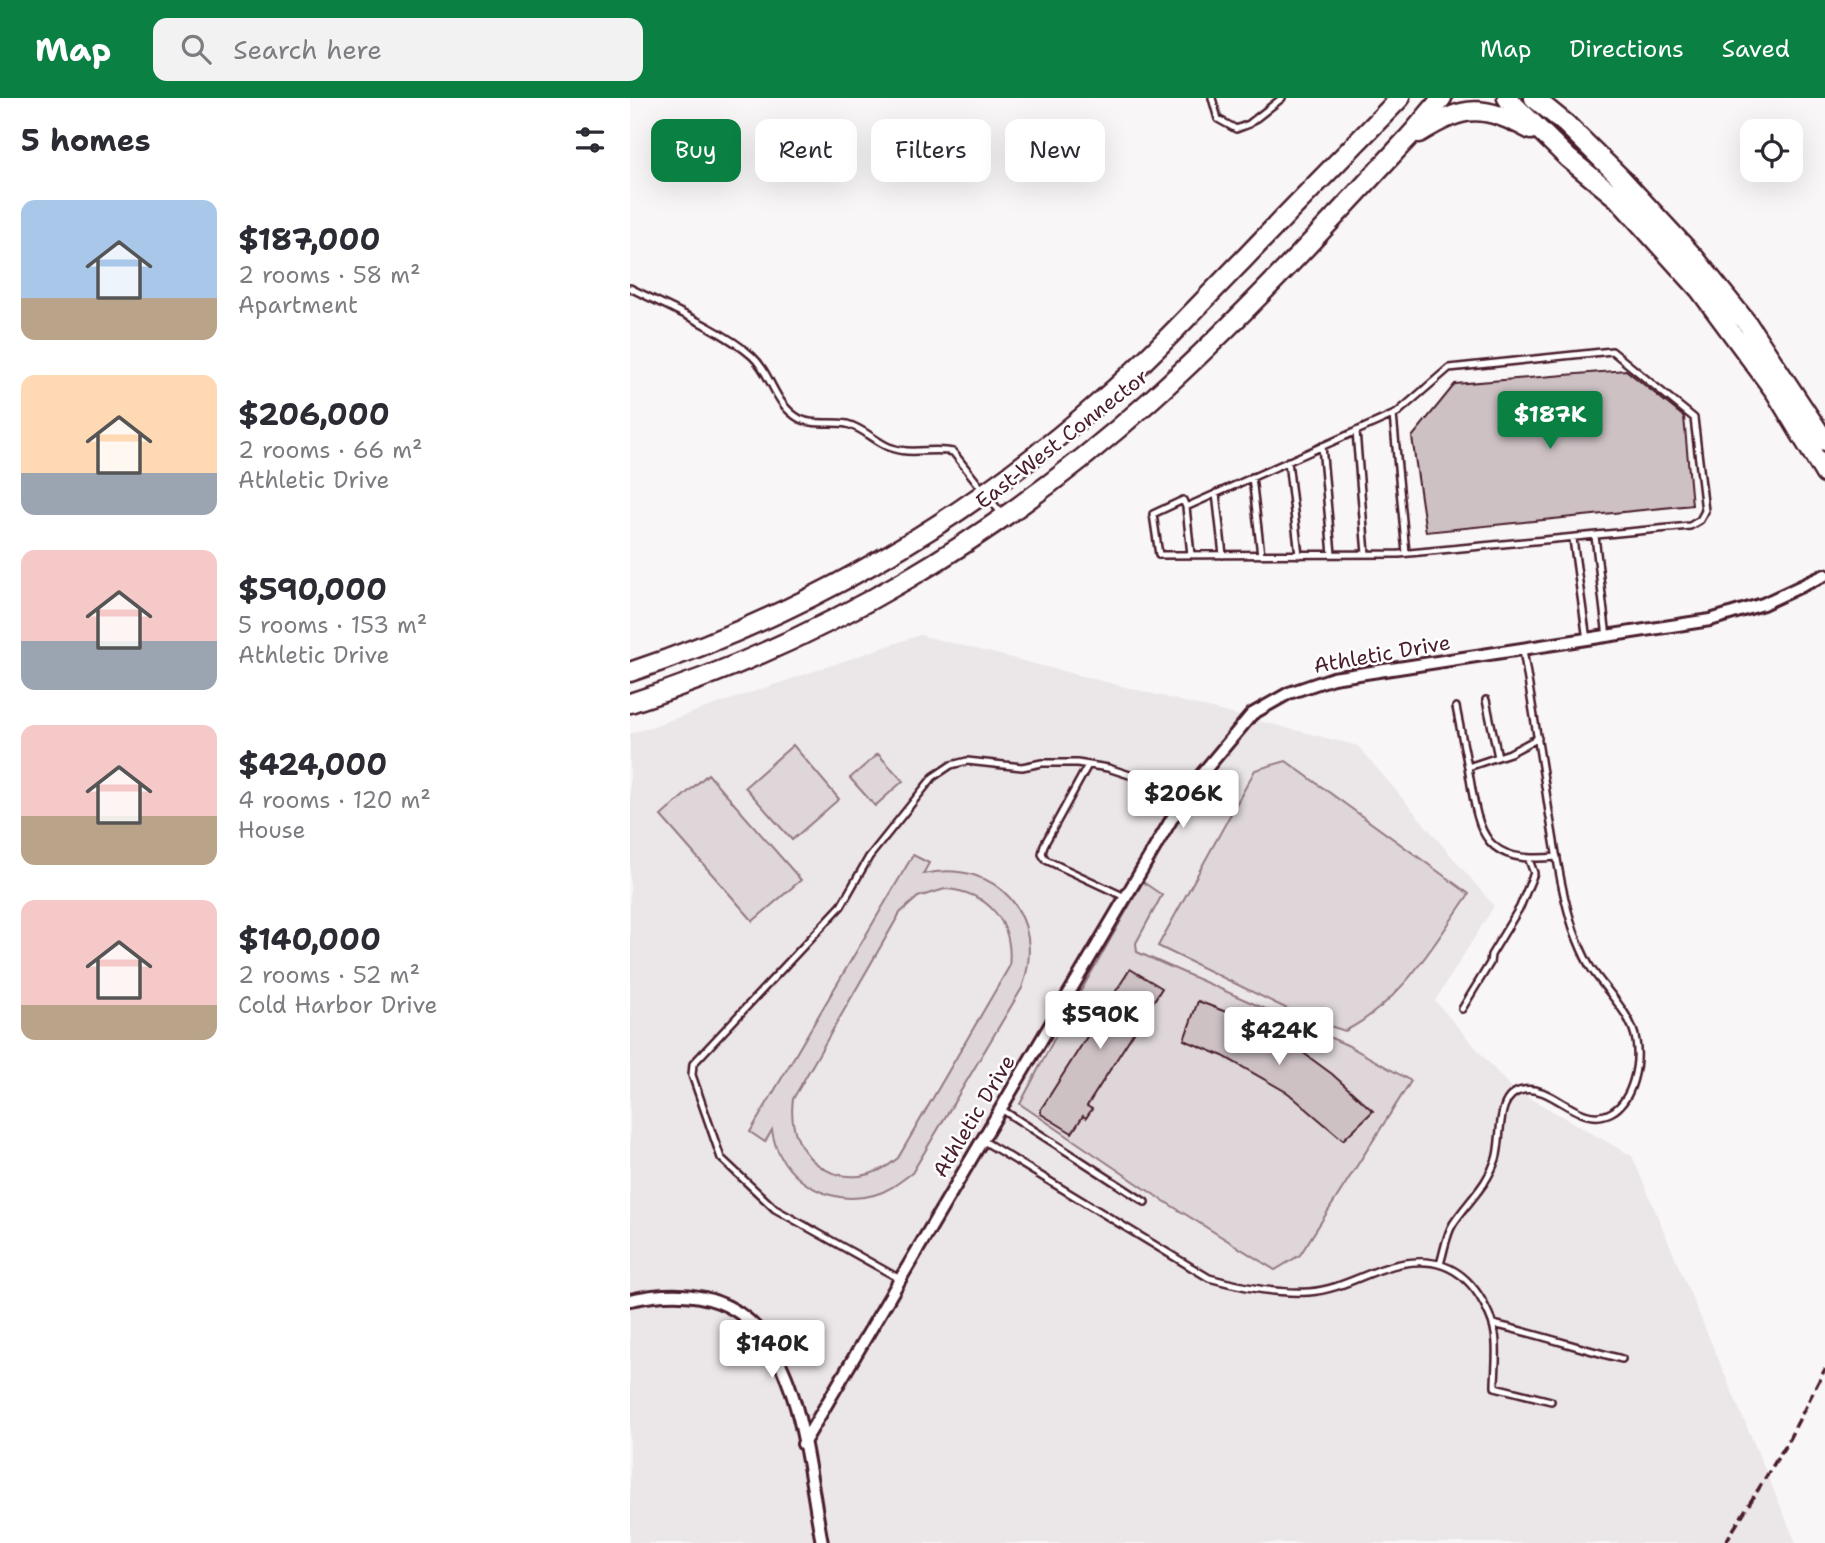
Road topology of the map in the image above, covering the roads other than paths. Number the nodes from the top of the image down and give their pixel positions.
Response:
1 (1212, 98) edge
2 (1282, 98) edge
3 (1401, 98) edge
4 (1442, 98) edge
5 (1507, 98) edge
6 (1534, 98) edge
7 (1549, 98) edge
8 (1566, 124) junction
9 (1548, 138) junction
10 (1407, 140) junction
11 (630, 288) edge
12 (1393, 415) junction
13 (1356, 431) junction
14 (1825, 441) edge
15 (1322, 446) junction
16 (1288, 461) junction
17 (1825, 474) edge
18 (1252, 477) junction
19 (986, 492) junction
20 (1216, 493) junction
21 (1186, 507) junction
22 (1004, 517) junction
23 (1595, 537) junction
24 (1573, 539) junction
25 (1332, 554) junction
26 (1366, 554) junction
27 (1406, 554) junction
28 (1191, 555) junction
29 (1223, 555) junction
30 (1261, 555) junction
31 (1299, 555) junction
32 (1825, 575) edge
33 (1607, 637) junction
34 (1588, 640) junction
35 (1523, 650) junction
36 (630, 672) edge
37 (1486, 699) dead end
38 (630, 702) edge
39 (1456, 707) dead end
40 (1538, 738) junction
41 (1498, 757) junction
42 (1088, 765) junction
43 (1468, 767) junction
44 (1189, 788) junction
45 (1557, 857) junction
46 (1529, 860) junction
47 (1125, 897) junction
48 (1462, 1009) dead end
49 (1001, 1109) junction
50 (982, 1140) junction
51 (1145, 1202) dead end
52 (1440, 1264) junction
53 (900, 1279) junction
54 (630, 1300) edge
55 (1493, 1324) junction
56 (1622, 1359) dead end
57 (1551, 1401) dead end
58 (803, 1444) junction
59 (822, 1543) edge

1 - 2 lane
3 - 19 main road, East-West Connector
4 - 10 main road, East-West Connector
5 - 9 main road
6 - 8 main road
7 - 8 main road
8 - 14 main road
9 - 10 main road
9 - 17 main road
10 - 22 main road, East-West Connector
11 - 19 lane
12 - 13 lane
12 - 23 lane
12 - 27 lane
13 - 15 lane
13 - 26 lane
15 - 16 lane
15 - 25 lane
16 - 18 lane
16 - 31 lane
18 - 20 lane
18 - 30 lane
19 - 22 lane
19 - 36 main road, East-West Connector
20 - 21 lane
20 - 29 lane
21 - 28 lane
21 - 28 lane
22 - 38 main road, East-West Connector
23 - 24 lane
23 - 33 lane
24 - 27 lane
24 - 34 lane
25 - 26 lane
25 - 31 lane
26 - 27 lane
28 - 29 lane
29 - 30 lane
30 - 31 lane
32 - 33 street, Athletic Drive
33 - 34 street, Athletic Drive
34 - 35 street, Athletic Drive
35 - 40 lane
35 - 44 street, Athletic Drive
37 - 41 lane
39 - 43 lane
40 - 41 lane
40 - 45 lane
41 - 43 lane
42 - 44 lane
42 - 47 lane
42 - 53 lane
43 - 46 lane
44 - 47 street, Athletic Drive
45 - 46 lane
45 - 52 lane
46 - 48 lane
47 - 49 street, Athletic Drive
49 - 50 street, Athletic Drive
49 - 51 lane
50 - 52 lane
50 - 53 street, Athletic Drive
52 - 55 lane
53 - 58 street, Athletic Drive
54 - 58 street
55 - 56 lane
55 - 57 lane
58 - 59 street

